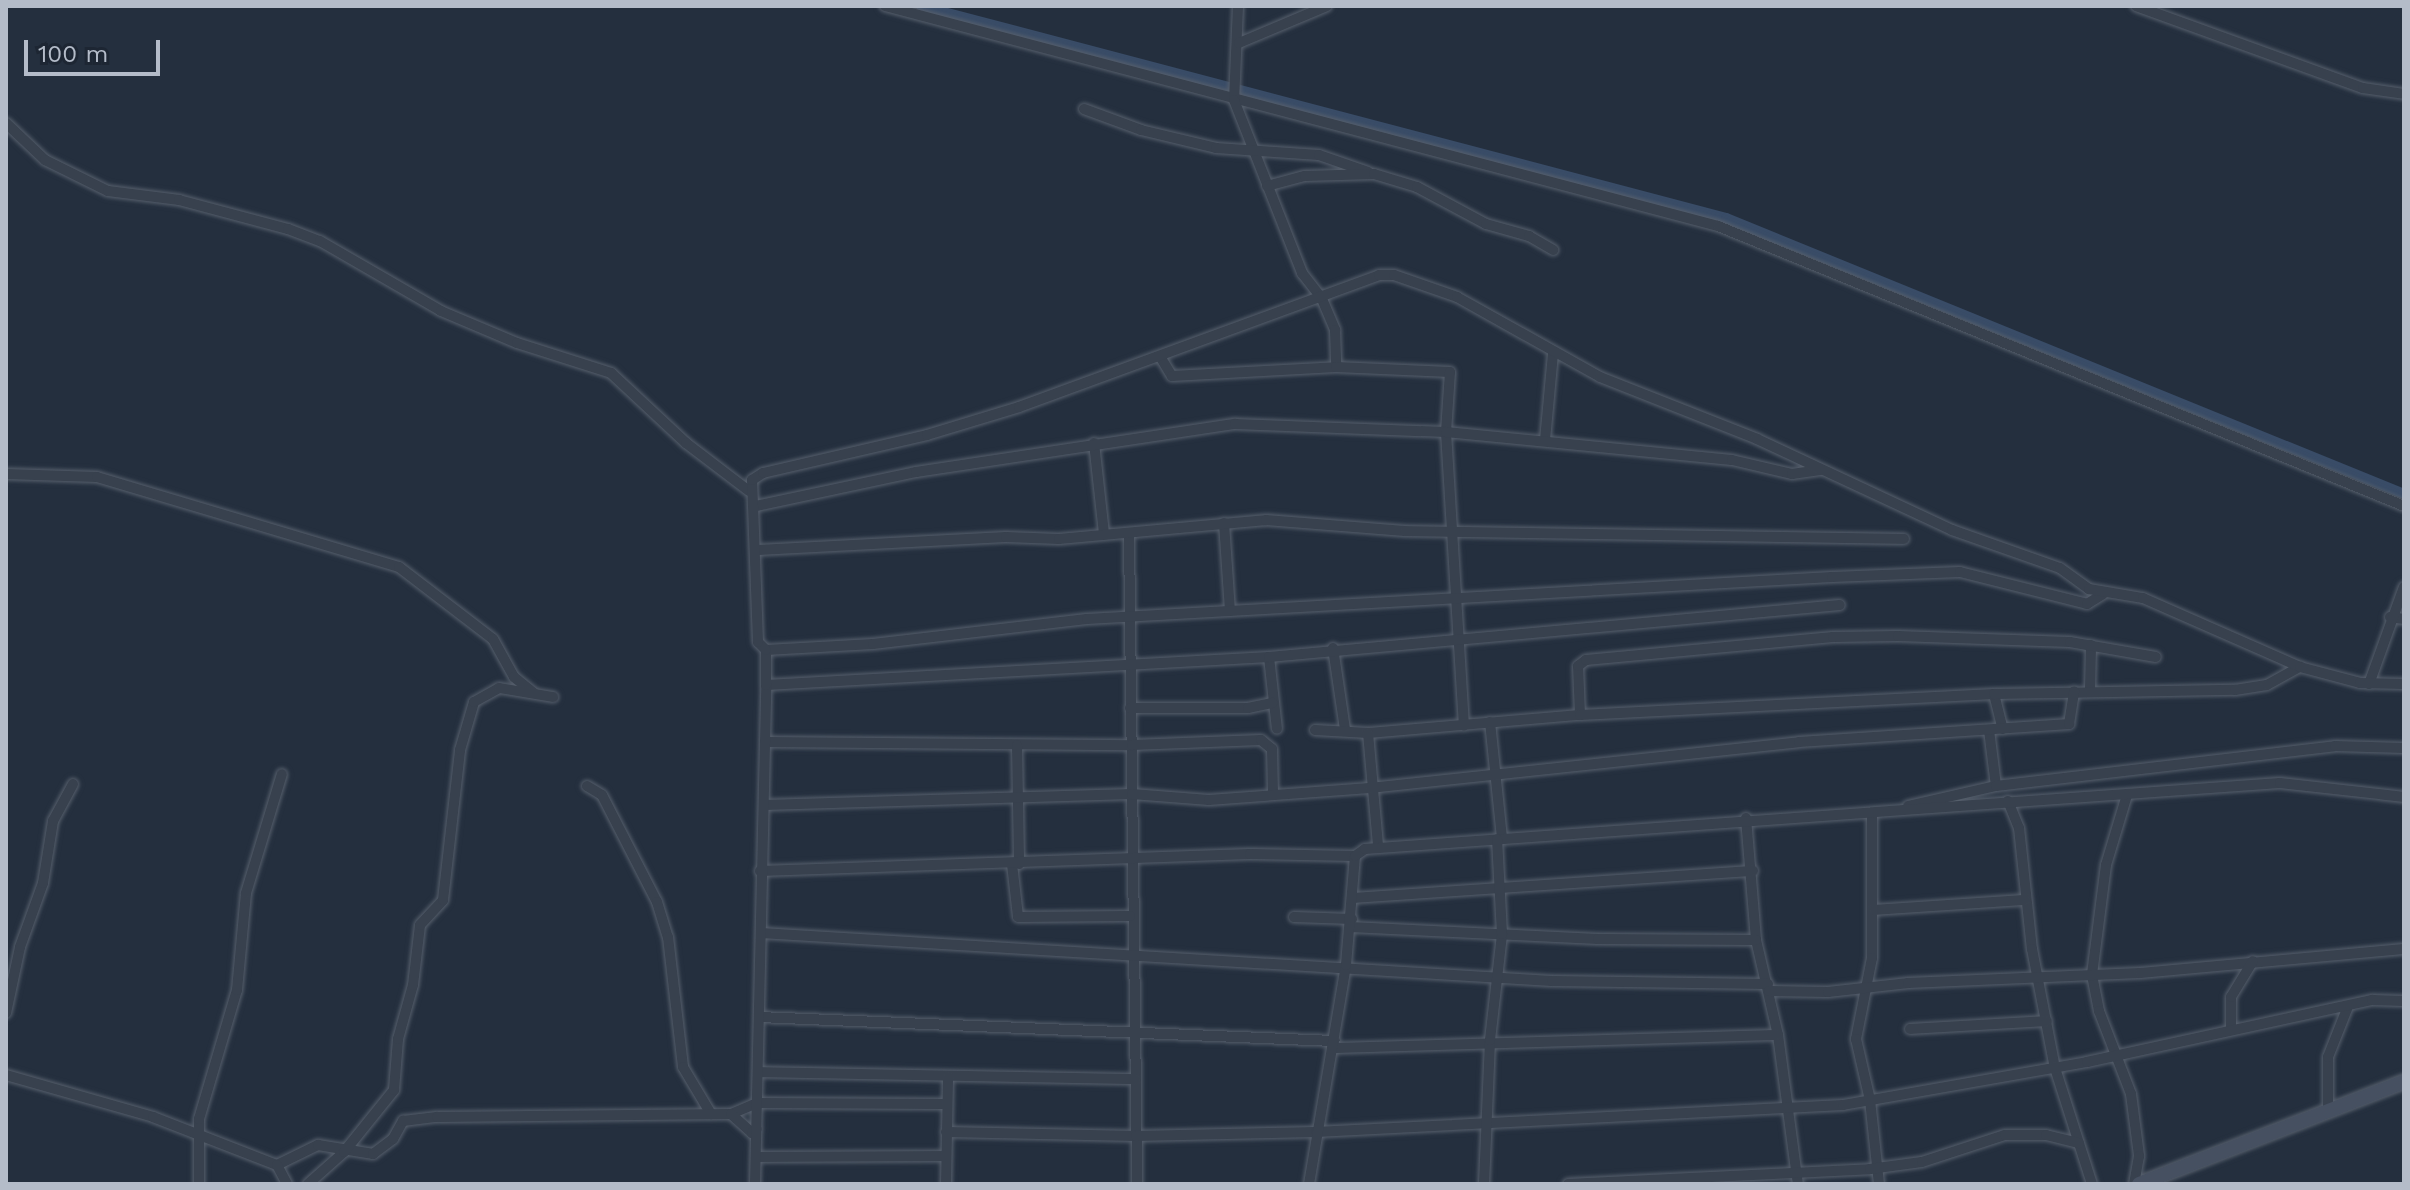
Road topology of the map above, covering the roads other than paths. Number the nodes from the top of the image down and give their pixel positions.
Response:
1 (885, 6) edge
2 (1238, 6) edge
3 (1327, 6) edge
4 (2136, 6) edge
5 (1239, 43) junction
6 (2404, 94) edge
7 (1234, 100) junction
8 (1084, 109) dead end
9 (6, 123) edge
10 (1253, 149) junction
11 (1374, 174) junction
12 (1267, 186) junction
13 (1553, 250) dead end
14 (1322, 299) junction
15 (1553, 353) junction
16 (1161, 358) junction
17 (1336, 367) junction
18 (1446, 432) junction
19 (1545, 440) junction
20 (1094, 443) junction
21 (1822, 470) junction
22 (6, 474) edge
23 (749, 491) junction
24 (756, 506) junction
25 (2404, 506) edge
26 (1224, 523) junction
27 (1451, 530) junction
28 (1104, 534) junction
29 (1129, 534) junction
30 (1904, 539) dead end
31 (758, 550) junction
32 (2404, 587) edge
33 (2103, 594) junction
34 (1457, 600) junction
35 (1840, 605) dead end
36 (1230, 611) junction
37 (2390, 617) junction
38 (1132, 618) junction
39 (2404, 619) edge
40 (1461, 638) junction
41 (2091, 645) junction
42 (1333, 648) junction
43 (766, 650) junction
44 (1269, 657) junction
45 (2156, 657) dead end
46 (1130, 663) junction
47 (2300, 667) junction
48 (2369, 684) junction
49 (2404, 684) edge
50 (766, 685) junction
51 (2090, 690) junction
52 (2074, 691) junction
53 (535, 694) junction
54 (1994, 694) junction
55 (553, 697) dead end
56 (1272, 703) junction
57 (1130, 708) junction
58 (1580, 715) junction
59 (1490, 722) junction
60 (1464, 725) junction
61 (1277, 729) dead end
62 (1345, 729) junction
63 (2003, 729) junction
64 (1315, 730) dead end
65 (1989, 730) junction
66 (1368, 733) junction
67 (765, 742) junction
68 (1017, 745) junction
69 (1132, 745) junction
70 (2404, 748) edge
71 (282, 774) dead end
72 (1498, 775) junction
73 (73, 784) dead end
74 (587, 786) dead end
75 (1996, 786) junction
76 (1370, 788) junction
77 (1132, 794) junction
78 (1273, 794) junction
79 (2127, 795) junction
80 (2404, 797) edge
81 (1018, 799) junction
82 (2008, 801) junction
83 (764, 805) junction
84 (1895, 810) junction
85 (1872, 813) junction
86 (1746, 818) junction
87 (1499, 838) junction
88 (1378, 846) junction
89 (1355, 856) junction
90 (1131, 859) junction
91 (1016, 864) junction
92 (760, 871) junction
93 (1753, 871) junction
94 (1501, 890) junction
95 (1354, 898) junction
96 (2026, 900) junction
97 (1874, 910) junction
98 (1130, 916) junction
99 (1294, 917) dead end
100 (1351, 923) junction
101 (761, 933) junction
102 (1502, 934) junction
103 (1756, 940) junction
104 (2404, 949) edge
105 (1130, 951) junction
106 (2253, 961) junction
107 (1346, 965) junction
108 (2092, 975) junction
109 (1499, 977) junction
110 (2037, 979) junction
111 (1867, 987) junction
112 (1768, 988) junction
113 (2404, 1001) edge
114 (2347, 1009) junction
115 (6, 1013) edge
116 (759, 1017) junction
117 (2047, 1021) junction
118 (2231, 1027) junction
119 (1910, 1029) dead end
120 (1134, 1030) junction
121 (1778, 1035) junction
122 (1490, 1040) junction
123 (1334, 1044) junction
124 (2116, 1055) junction
125 (2055, 1068) junction
126 (758, 1072) junction
127 (6, 1075) edge
128 (948, 1076) junction
129 (1136, 1079) junction
130 (2404, 1082) edge
131 (1870, 1100) junction
132 (757, 1103) junction
133 (947, 1104) junction
134 (1789, 1108) junction
135 (2328, 1112) junction
136 (711, 1114) junction
137 (731, 1114) junction
138 (1487, 1124) junction
139 (757, 1129) junction
140 (946, 1132) junction
141 (1316, 1132) junction
142 (1136, 1136) junction
143 (201, 1137) junction
144 (2079, 1143) junction
145 (343, 1153) junction
146 (945, 1156) junction
147 (756, 1157) junction
148 (277, 1165) junction
149 (1877, 1168) junction
150 (1795, 1170) junction
151 (199, 1184) edge
152 (287, 1184) edge
153 (308, 1184) edge
154 (755, 1184) edge
155 (946, 1184) edge
156 (1137, 1184) edge
157 (1309, 1184) edge
158 (1484, 1184) edge
159 (1568, 1184) edge
160 (1798, 1184) edge
161 (1879, 1184) edge
162 (2092, 1184) edge
163 (2136, 1184) edge

1 - 7 street
2 - 5 street
3 - 5 street
4 - 6 street
5 - 7 street
7 - 10 street
7 - 25 street
8 - 10 street
9 - 23 street
10 - 11 street
10 - 12 street
11 - 12 street
11 - 13 street
12 - 14 street
14 - 15 street
14 - 16 street
14 - 17 street
15 - 19 street
15 - 21 street
16 - 17 street
16 - 23 street
17 - 18 street
18 - 19 street
18 - 20 street
18 - 27 street
19 - 21 street
20 - 24 street
20 - 28 street
21 - 33 street
22 - 53 street
23 - 24 street
24 - 31 street
26 - 27 street
26 - 29 street
26 - 36 street
27 - 30 street
27 - 34 street
28 - 29 street
28 - 31 street
29 - 38 street
31 - 43 street
32 - 37 street
33 - 34 street
33 - 47 street
34 - 36 street
34 - 40 street
35 - 40 street
36 - 38 street
37 - 39 street
37 - 48 street
38 - 43 street
38 - 46 street
40 - 42 street
40 - 60 street
41 - 45 street
41 - 51 street
41 - 58 street
42 - 44 street
42 - 62 street
43 - 50 street
44 - 46 street
44 - 56 street
46 - 50 street
46 - 57 street
47 - 48 street
47 - 51 street
48 - 49 street
50 - 67 street
51 - 52 street
52 - 54 street
52 - 63 street
53 - 55 street
53 - 145 street
54 - 58 street
54 - 63 street
56 - 57 street
56 - 61 street
57 - 69 street
58 - 59 street
59 - 60 street
59 - 72 street
60 - 66 street
62 - 64 street
62 - 66 street
63 - 65 street
65 - 72 street
65 - 75 street
66 - 76 street
67 - 68 street
67 - 83 street
68 - 69 street
68 - 81 street
69 - 77 street
69 - 78 street
70 - 75 street
71 - 143 street
72 - 76 street
72 - 87 street
73 - 115 street
74 - 136 street
75 - 84 street
76 - 78 street
76 - 88 street
77 - 78 street
77 - 81 street
77 - 90 street
79 - 80 street
79 - 82 street
79 - 108 street
81 - 83 street
81 - 91 street
82 - 84 street
82 - 96 street
83 - 92 street
84 - 85 street
85 - 86 street
85 - 97 street
86 - 87 street
86 - 93 street
87 - 88 street
87 - 94 street
88 - 89 street
89 - 90 street
89 - 95 street
90 - 91 street
90 - 98 street
91 - 92 street
91 - 98 street
92 - 101 street
93 - 94 street
93 - 103 street
94 - 95 street
94 - 102 street
95 - 100 street
96 - 97 street
96 - 110 street
97 - 111 street
98 - 105 street
99 - 100 street
100 - 102 street
100 - 107 street
101 - 105 street
101 - 116 street
102 - 103 street
102 - 109 street
103 - 112 street
104 - 106 street
105 - 107 street
105 - 120 street
106 - 108 street
106 - 118 street
107 - 109 street
107 - 123 street
108 - 110 street
108 - 124 street
109 - 112 street
109 - 122 street
110 - 111 street
110 - 117 street
111 - 112 street
111 - 131 street
112 - 121 street
113 - 114 street
114 - 118 street
114 - 135 street
116 - 120 street
116 - 126 street
117 - 119 street
117 - 125 street
118 - 124 street
120 - 123 street
120 - 129 street
121 - 122 street
121 - 134 street
122 - 123 street
122 - 138 street
123 - 141 street
124 - 125 street
124 - 163 street
125 - 131 street
125 - 144 street
126 - 128 street
126 - 132 street
127 - 143 street
128 - 129 street
128 - 133 street
129 - 142 street
130 - 135 street
131 - 134 street
131 - 149 street
132 - 133 street
132 - 137 street
132 - 139 street
133 - 140 street
134 - 138 street
134 - 150 street
135 - 163 street
136 - 137 street
136 - 145 street
137 - 139 street
138 - 141 street
138 - 158 street
139 - 147 street
140 - 142 street
140 - 146 street
141 - 142 street
141 - 157 street
142 - 156 street
143 - 148 street
143 - 151 street
144 - 149 street
144 - 162 street
145 - 148 street
145 - 153 street
146 - 147 street
146 - 155 street
147 - 154 street
148 - 152 street
149 - 150 street
149 - 161 street
150 - 159 street
150 - 160 street

